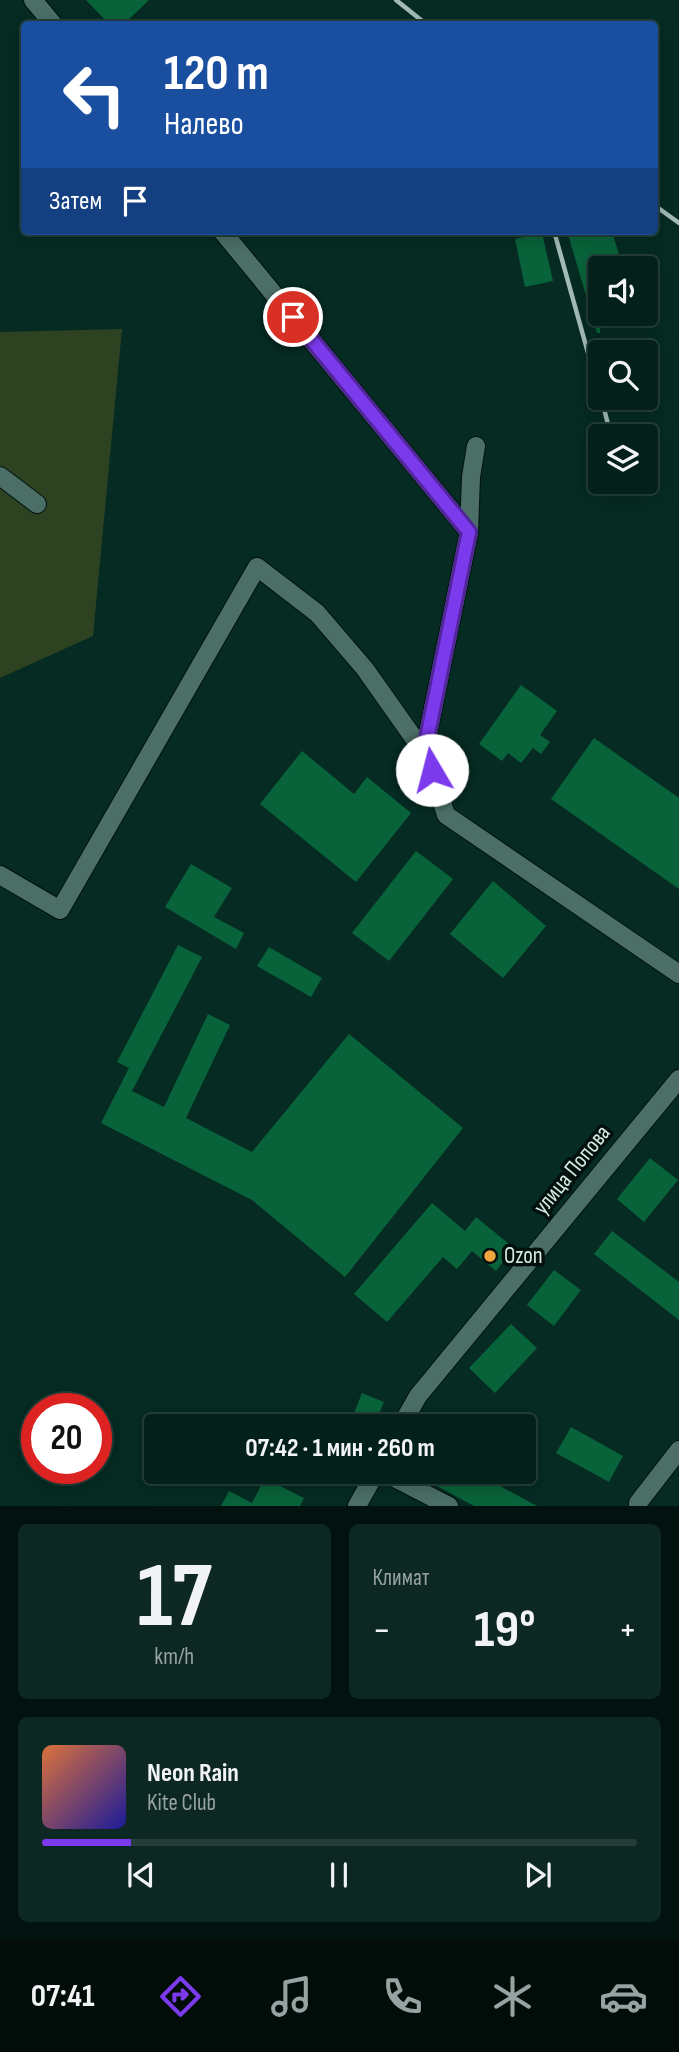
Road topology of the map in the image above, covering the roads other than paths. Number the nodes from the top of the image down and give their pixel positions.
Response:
1 (33, 0) edge
2 (50, 21) edge
3 (225, 235) edge
4 (476, 446) dead end
5 (0, 476) edge
6 (37, 504) dead end
7 (469, 532) junction
8 (425, 748) junction
9 (0, 875) edge
10 (679, 974) edge
11 (679, 1079) edge
12 (408, 1414) edge
13 (678, 1451) edge
14 (369, 1484) edge
15 (406, 1484) edge
16 (357, 1506) edge
17 (449, 1506) edge
18 (638, 1506) edge

1 - 2 street
3 - 7 street
4 - 7 street
5 - 6 street
7 - 8 street
8 - 9 street
8 - 10 street
11 - 12 street, улица Попова
13 - 18 street
14 - 16 street
15 - 17 street

